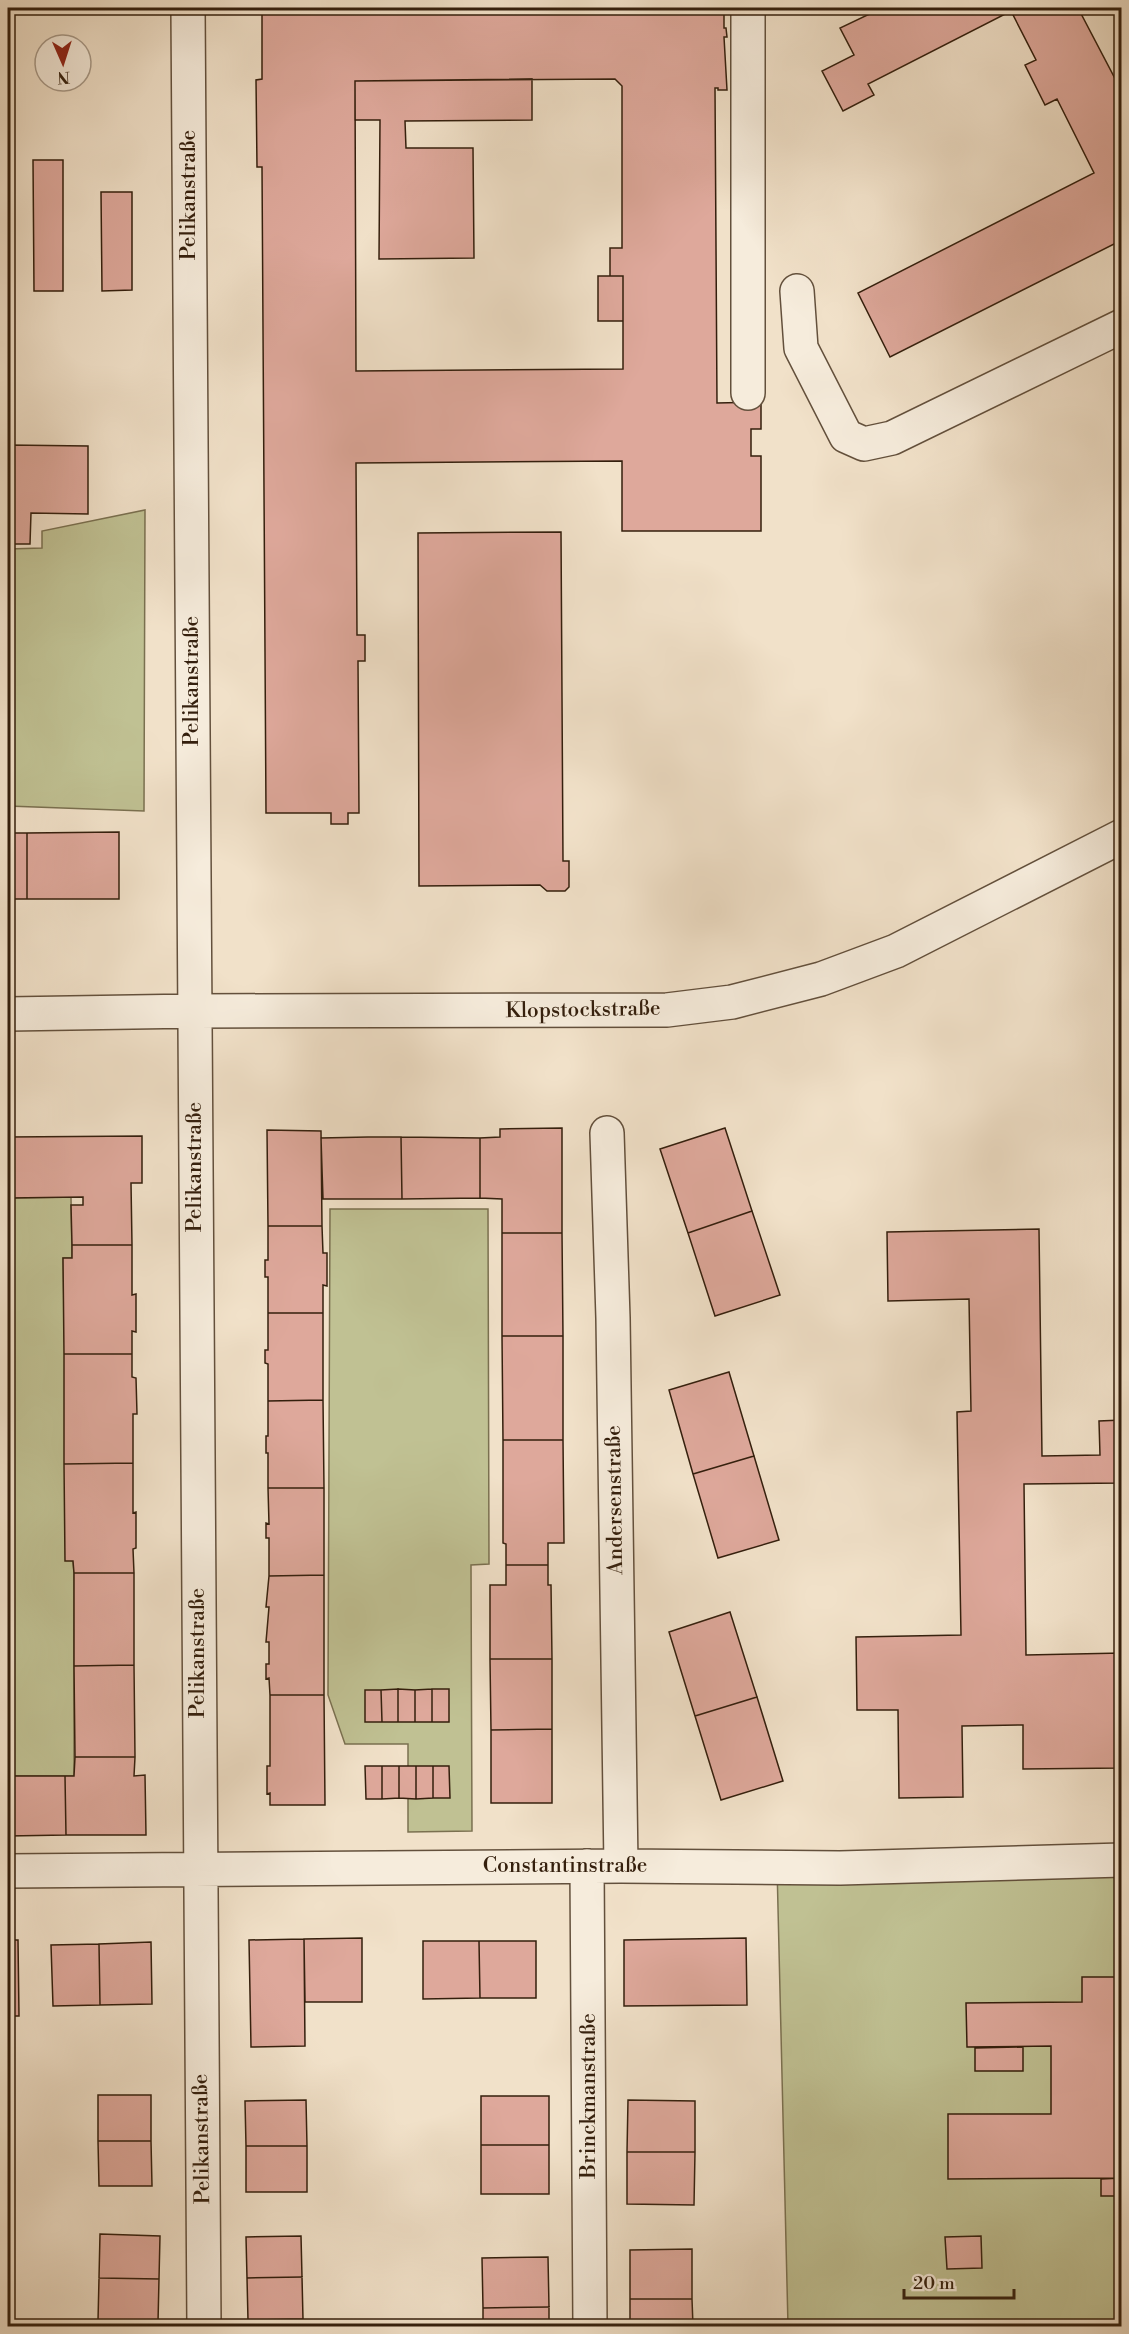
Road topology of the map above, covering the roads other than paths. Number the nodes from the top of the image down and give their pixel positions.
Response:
1 (188, 8) edge
2 (748, 8) edge
3 (797, 291) dead end
4 (1122, 326) edge
5 (748, 393) dead end
6 (1122, 836) edge
7 (195, 1011) junction
8 (8, 1014) edge
9 (607, 1133) dead end
10 (1122, 1860) edge
11 (587, 1866) junction
12 (621, 1866) junction
13 (200, 1869) junction
14 (8, 1871) edge
15 (204, 2326) edge
16 (590, 2326) edge

1 - 7 street, Pelikanstraße
2 - 5 street
3 - 4 street
6 - 7 street, Klopstockstraße
7 - 8 street, Klopstockstraße
7 - 13 street, Pelikanstraße
9 - 12 street, Andersenstraße
10 - 12 street, Constantinstraße
11 - 12 street, Constantinstraße
11 - 13 street, Constantinstraße
11 - 16 street, Brinckmanstraße
13 - 14 street, Constantinstraße
13 - 15 street, Pelikanstraße

